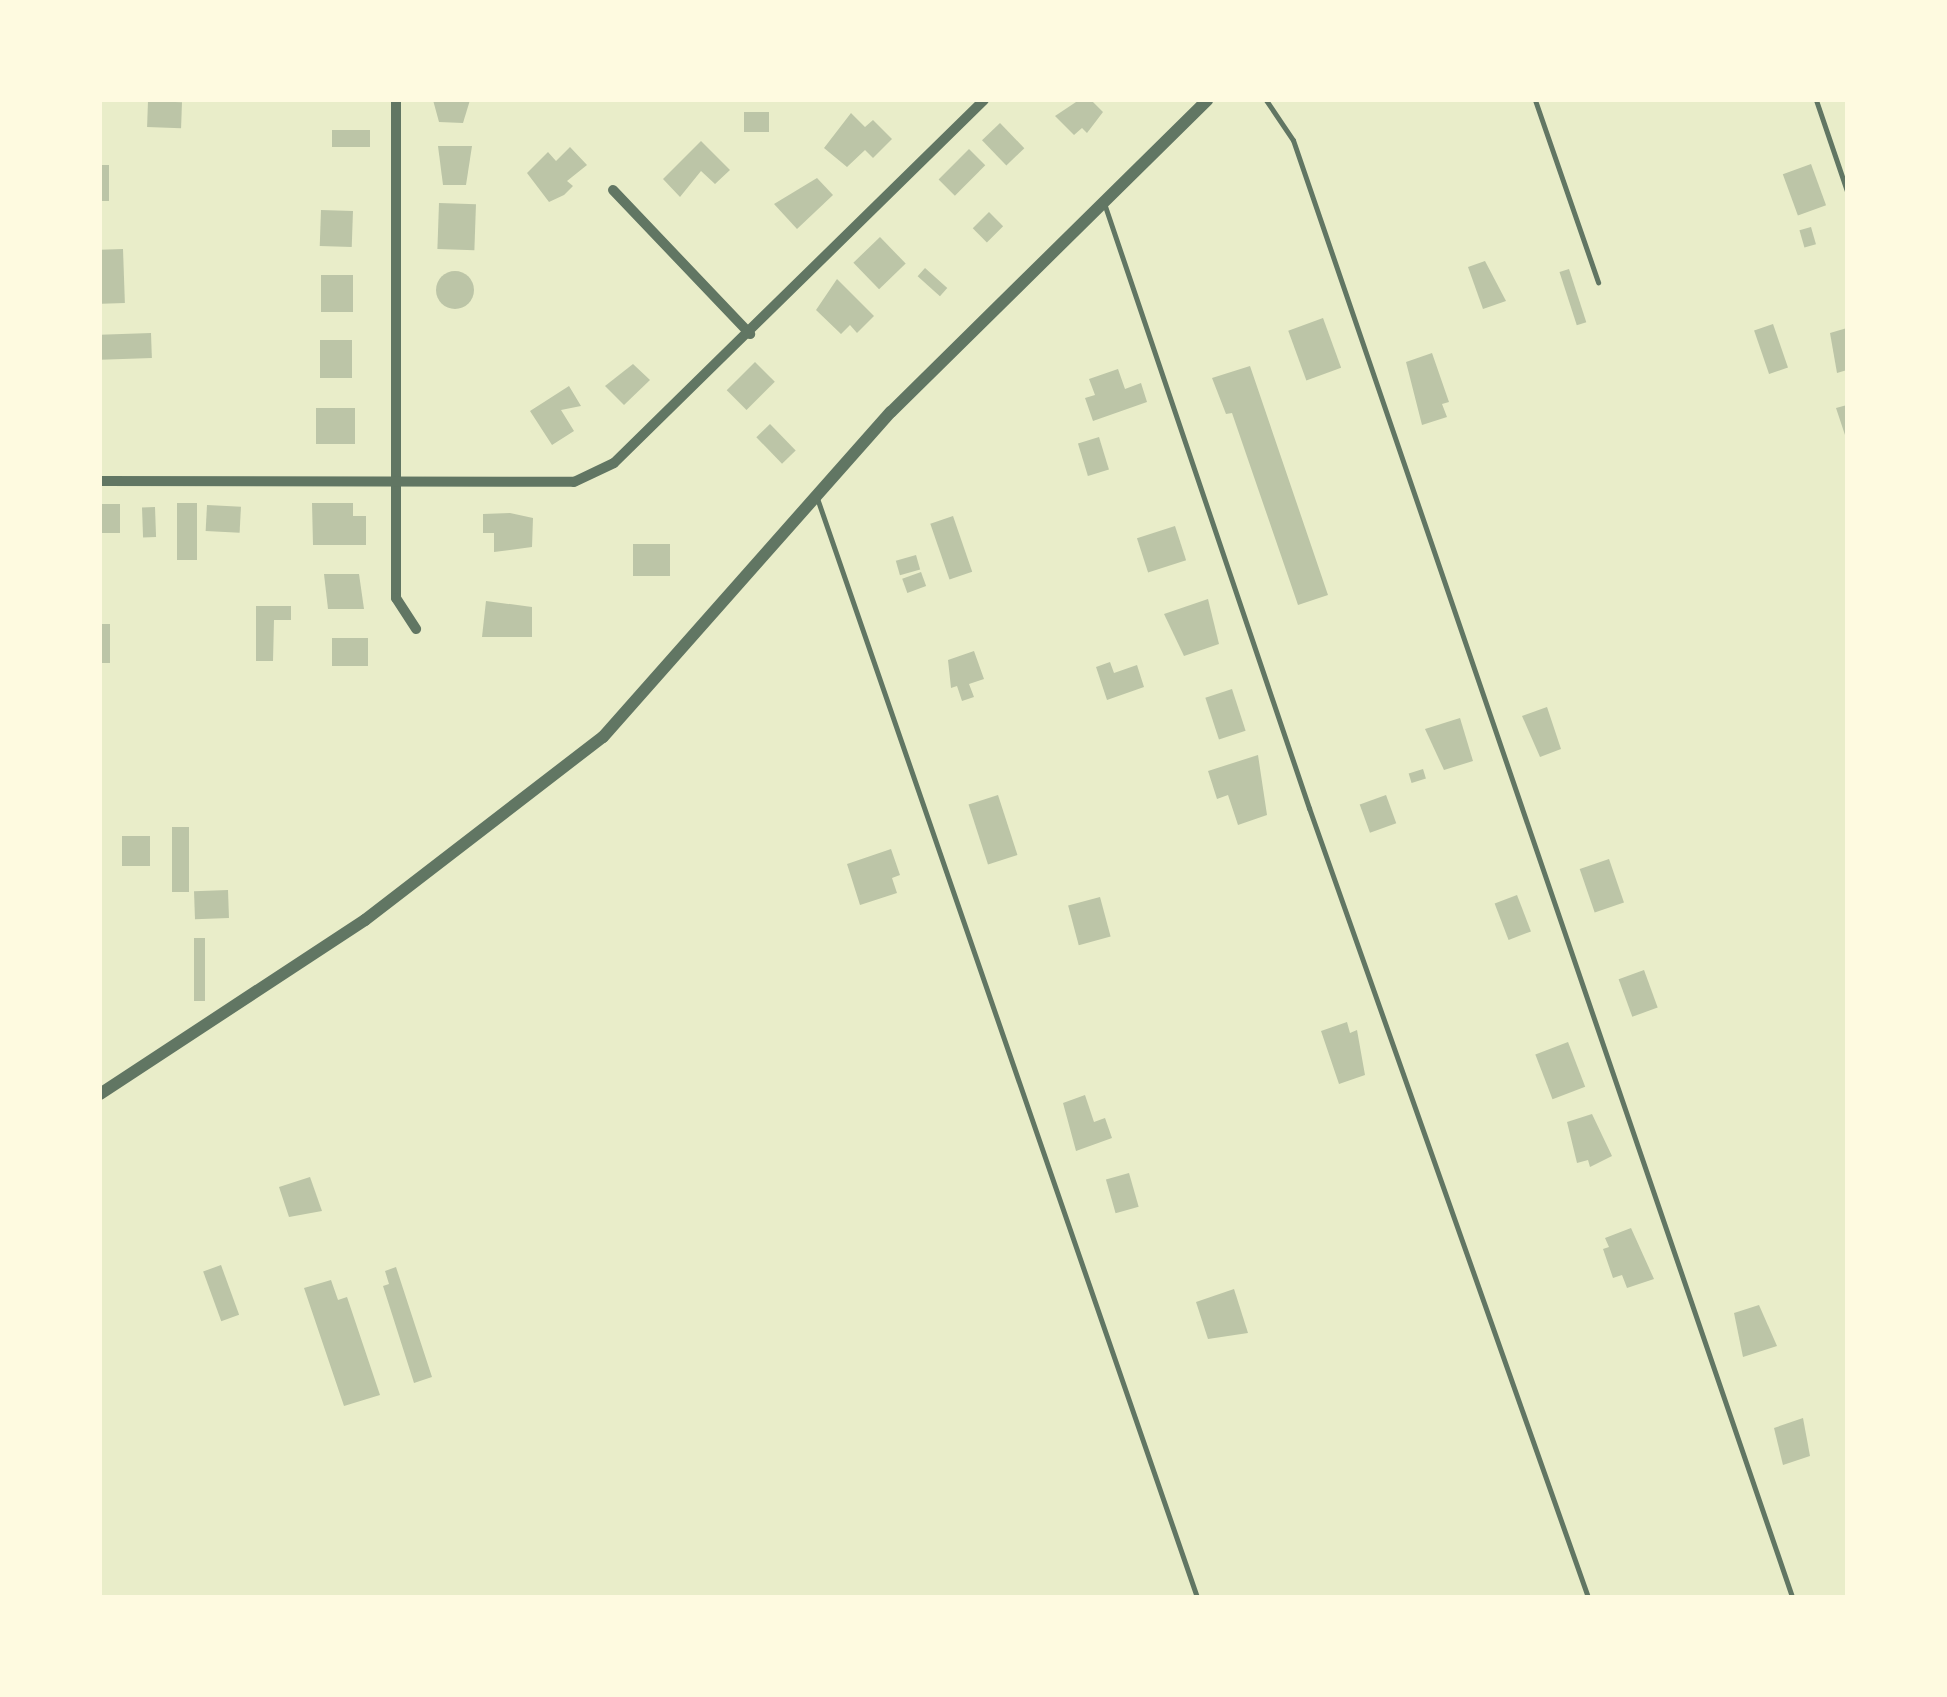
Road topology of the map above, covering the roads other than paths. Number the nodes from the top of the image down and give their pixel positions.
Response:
1 (396, 100) edge
2 (984, 100) edge
3 (1208, 100) edge
4 (1266, 100) edge
5 (1535, 100) edge
6 (1816, 100) edge
7 (613, 190) dead end
8 (1847, 191) edge
9 (1104, 201) junction
10 (1598, 282) dead end
11 (750, 334) junction
12 (100, 482) edge
13 (392, 482) junction
14 (816, 495) junction
15 (416, 629) dead end
16 (100, 1094) edge
17 (1198, 1597) edge
18 (1588, 1597) edge
19 (1792, 1597) edge

1 - 13 street
2 - 11 street
3 - 9 street
4 - 19 lane
5 - 10 lane
6 - 8 lane
7 - 11 street
9 - 14 street
9 - 18 lane
11 - 13 street
12 - 13 street
13 - 15 street
14 - 16 street
14 - 17 lane

